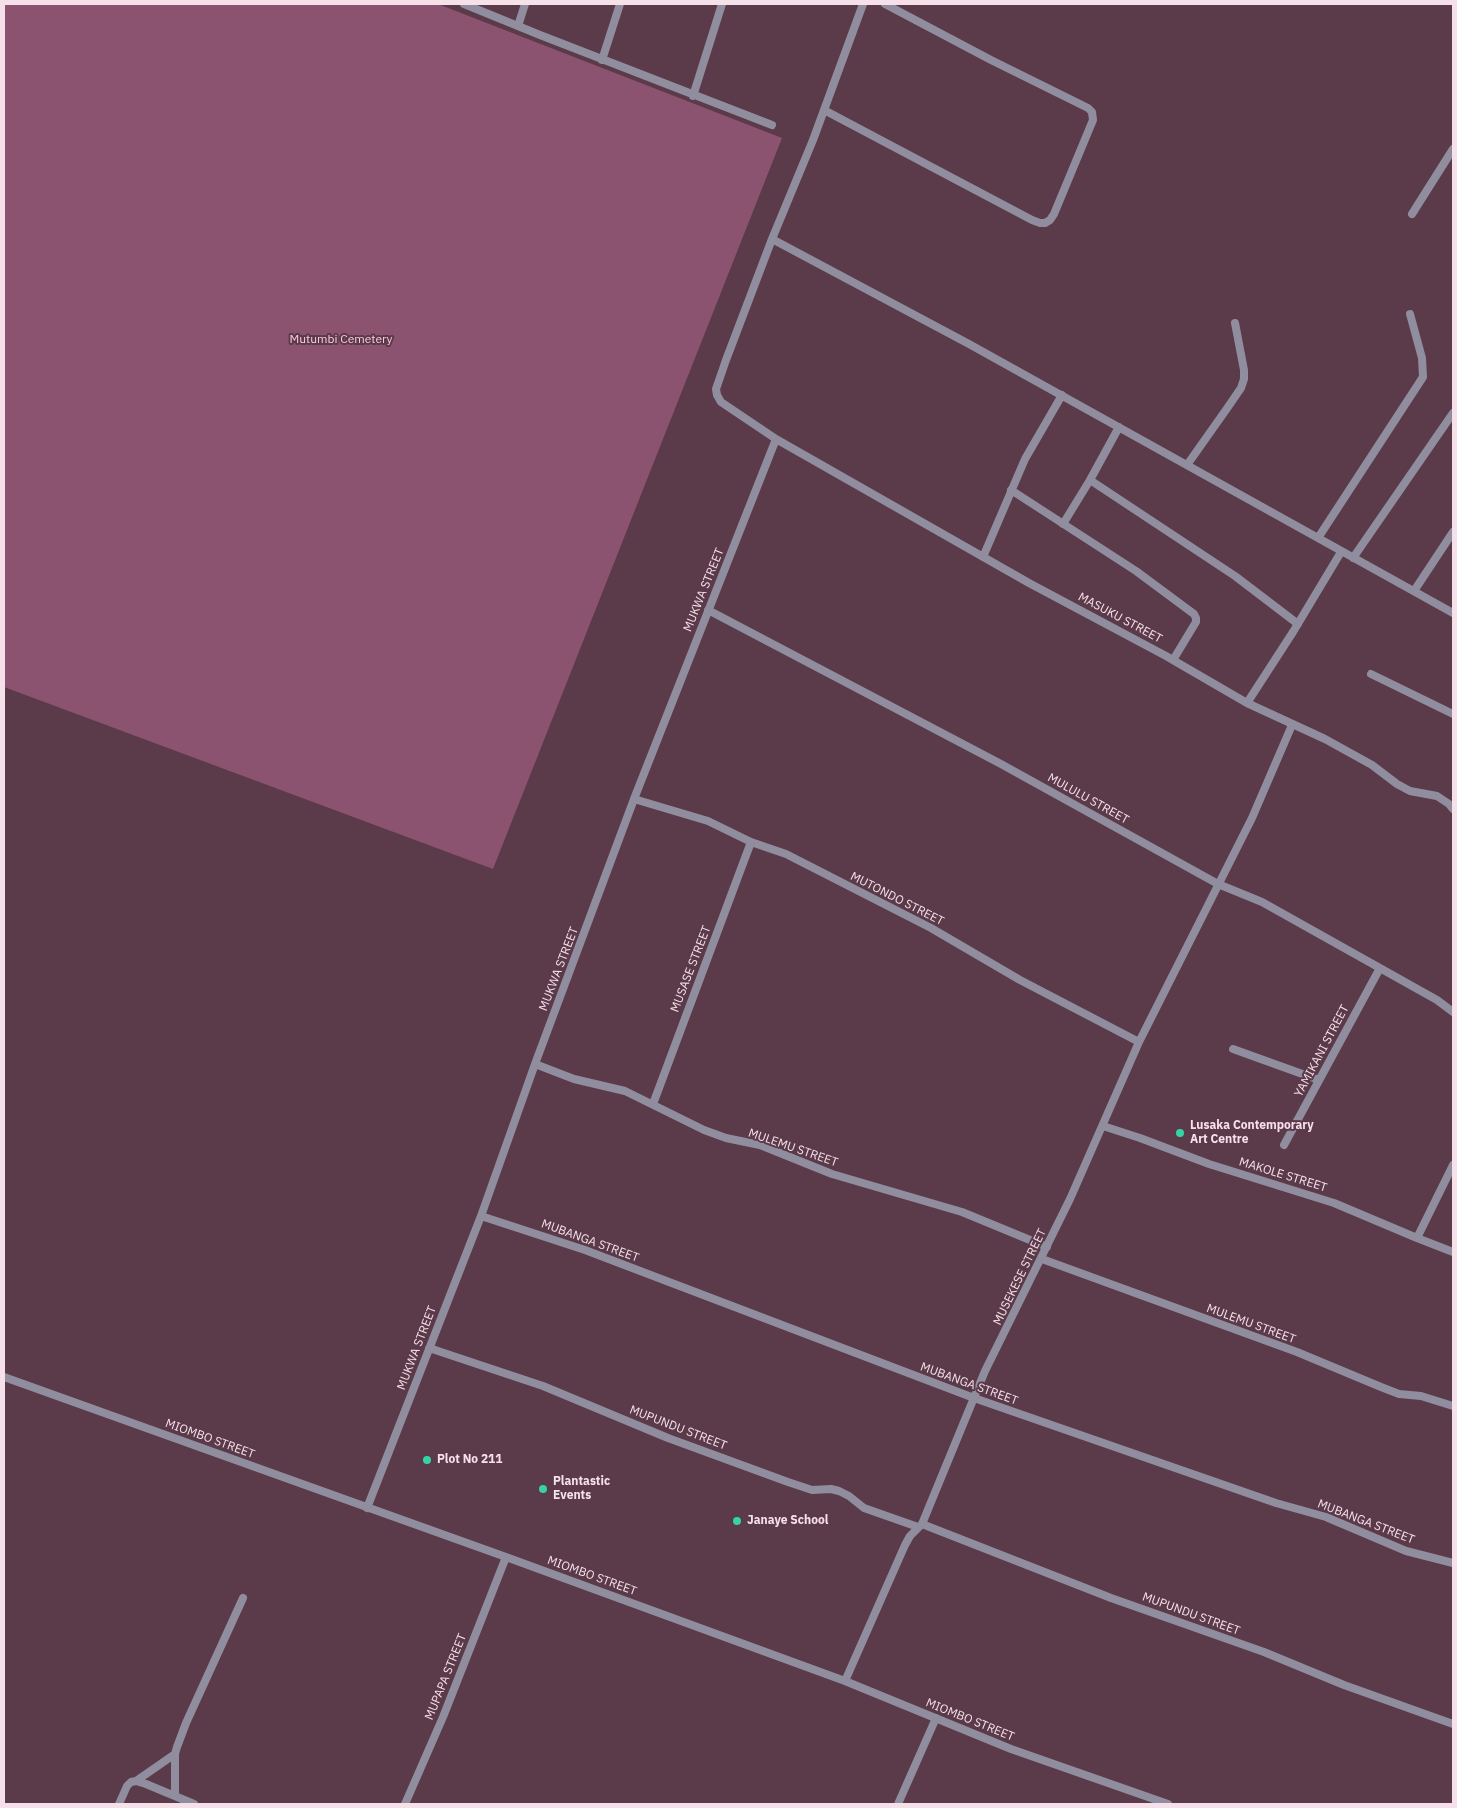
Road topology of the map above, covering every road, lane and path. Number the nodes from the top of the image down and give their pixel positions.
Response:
1 (464, 4) edge
2 (525, 4) edge
3 (620, 4) edge
4 (722, 4) edge
5 (863, 4) edge
6 (885, 4) edge
7 (518, 26) junction
8 (602, 60) junction
9 (693, 96) junction
10 (824, 110) junction
11 (772, 125) dead end
12 (1453, 149) edge
13 (1412, 214) dead end
14 (772, 239) junction
15 (1410, 314) dead end
16 (1235, 323) dead end
17 (1062, 395) junction
18 (1453, 413) edge
19 (1119, 427) junction
20 (776, 439) junction
21 (1187, 466) junction
22 (1090, 480) junction
23 (1011, 490) junction
24 (1063, 524) junction
25 (1453, 532) edge
26 (1318, 538) junction
27 (1341, 552) junction
28 (983, 557) junction
29 (1353, 558) junction
30 (1414, 591) junction
31 (708, 610) junction
32 (1453, 613) edge
33 (1298, 624) junction
34 (1173, 660) junction
35 (1371, 674) dead end
36 (1247, 703) junction
37 (1453, 714) edge
38 (1292, 725) junction
39 (634, 799) junction
40 (1453, 809) edge
41 (751, 842) junction
42 (1218, 884) junction
43 (1380, 968) junction
44 (1453, 1012) edge
45 (1139, 1042) junction
46 (1233, 1049) dead end
47 (535, 1064) junction
48 (1319, 1080) junction
49 (653, 1104) junction
50 (1103, 1126) junction
51 (1284, 1145) dead end
52 (1453, 1165) edge
53 (481, 1216) junction
54 (1417, 1238) junction
55 (1047, 1247) junction
56 (1453, 1252) edge
57 (1042, 1259) junction
58 (429, 1348) junction
59 (4, 1377) edge
60 (974, 1398) junction
61 (1453, 1406) edge
62 (367, 1508) junction
63 (920, 1525) junction
64 (506, 1557) junction
65 (1453, 1563) edge
66 (243, 1598) dead end
67 (845, 1681) junction
68 (936, 1718) junction
69 (1453, 1724) edge
70 (175, 1754) junction
71 (136, 1781) junction
72 (175, 1796) junction
73 (119, 1804) edge
74 (194, 1804) edge
75 (405, 1804) edge
76 (898, 1804) edge
77 (1168, 1804) edge

1 - 7 street
2 - 7 street
3 - 8 street
4 - 9 street
5 - 10 street, MASUKU STREET
6 - 10 street
7 - 8 street
8 - 9 street
9 - 11 street
10 - 14 street, MASUKU STREET
12 - 13 street
14 - 17 street
14 - 20 street, MASUKU STREET
15 - 26 street
16 - 21 street
17 - 19 street
17 - 23 street
18 - 29 street
19 - 21 street
19 - 22 street
20 - 28 street, MASUKU STREET
20 - 31 street, MUKWA STREET
21 - 26 street
22 - 24 street
22 - 33 street
23 - 24 street
23 - 28 street
24 - 34 street
25 - 30 street
26 - 27 street
27 - 29 street
27 - 33 street
28 - 34 street, MASUKU STREET
29 - 30 street
30 - 32 street
31 - 39 street, MUKWA STREET
31 - 42 street, MULULU STREET
33 - 36 street
34 - 36 street, MASUKU STREET
35 - 37 street
36 - 38 street, MASUKU STREET
38 - 40 street, MASUKU STREET
38 - 42 street, MUSEKESE STREET
39 - 41 street, MUTONDO STREET
39 - 47 street, MUKWA STREET
41 - 45 street, MUTONDO STREET
41 - 49 street, MUSASE STREET
42 - 43 street, MULULU STREET
42 - 45 street, MUSEKESE STREET
43 - 44 street, MULULU STREET
43 - 48 street, YAMIKANI STREET
45 - 50 street, MUSEKESE STREET
46 - 48 street
47 - 49 street, MULEMU STREET
47 - 53 street, MUKWA STREET
48 - 51 street, YAMIKANI STREET
49 - 55 street, MULEMU STREET
50 - 54 street, MAKOLE STREET
50 - 55 street, MUSEKESE STREET
52 - 54 street
53 - 58 street, MUKWA STREET
53 - 60 street, MUBANGA STREET
54 - 56 street, MAKOLE STREET
55 - 57 street, MUSEKESE STREET
57 - 60 street, MUSEKESE STREET
57 - 61 street, MULEMU STREET
58 - 62 street, MUKWA STREET
58 - 63 street, MUPUNDU STREET
59 - 62 street, MIOMBO STREET
60 - 63 street, MUSEKESE STREET
60 - 65 street, MUBANGA STREET
62 - 64 street, MIOMBO STREET
63 - 67 street, MUSEKESE STREET
63 - 69 street, MUPUNDU STREET
64 - 67 street, MIOMBO STREET
64 - 75 street, MUPAPA STREET
66 - 70 street
67 - 68 street, MIOMBO STREET
68 - 76 street
68 - 77 street, MIOMBO STREET
70 - 71 street
70 - 72 street
71 - 72 street
71 - 73 street
72 - 74 street

